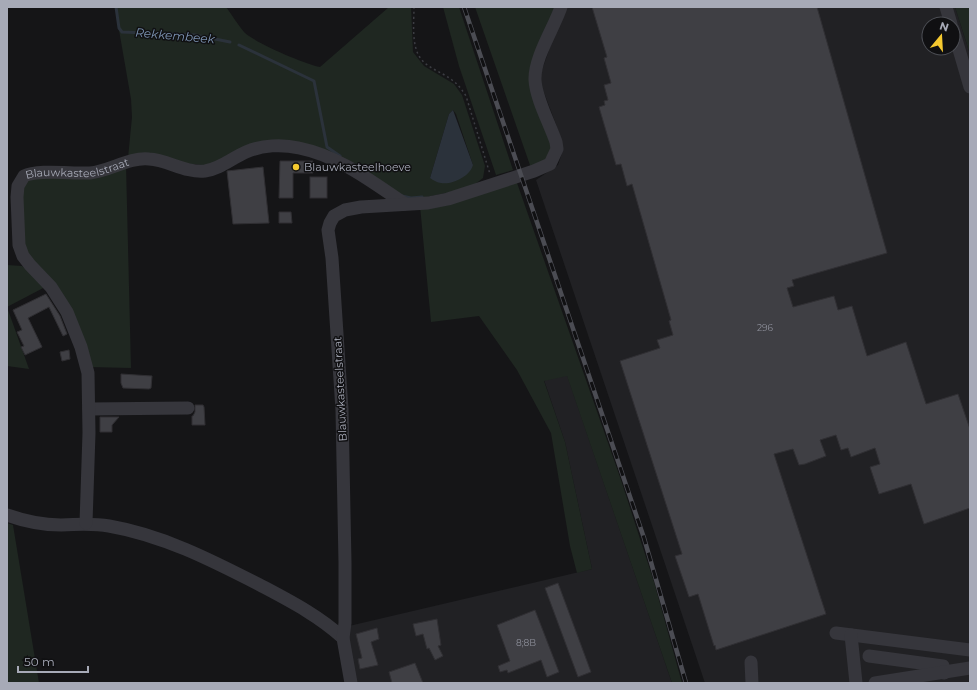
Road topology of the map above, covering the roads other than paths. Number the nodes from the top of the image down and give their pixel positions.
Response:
1 (561, 7) edge
2 (961, 56) edge
3 (970, 88) edge
4 (405, 204) junction
5 (188, 408) dead end
6 (89, 409) junction
7 (7, 515) edge
8 (86, 523) junction
9 (836, 633) dead end
10 (851, 635) junction
11 (343, 638) junction
12 (970, 650) edge
13 (869, 656) dead end
14 (751, 662) dead end
15 (970, 668) edge
16 (944, 673) junction
17 (351, 683) edge
18 (752, 683) edge
19 (856, 683) edge
20 (875, 683) edge

1 - 4 street, Blauwkasteelstraat
2 - 3 street
4 - 6 street, Blauwkasteelstraat
4 - 11 street, Blauwkasteelstraat
5 - 6 street
6 - 8 street, Blauwkasteelstraat
7 - 8 street
8 - 11 street
9 - 10 street
10 - 12 street
10 - 19 street
11 - 17 street, Blauwkasteelstraat
13 - 16 street
14 - 18 street
15 - 16 street
16 - 20 street

